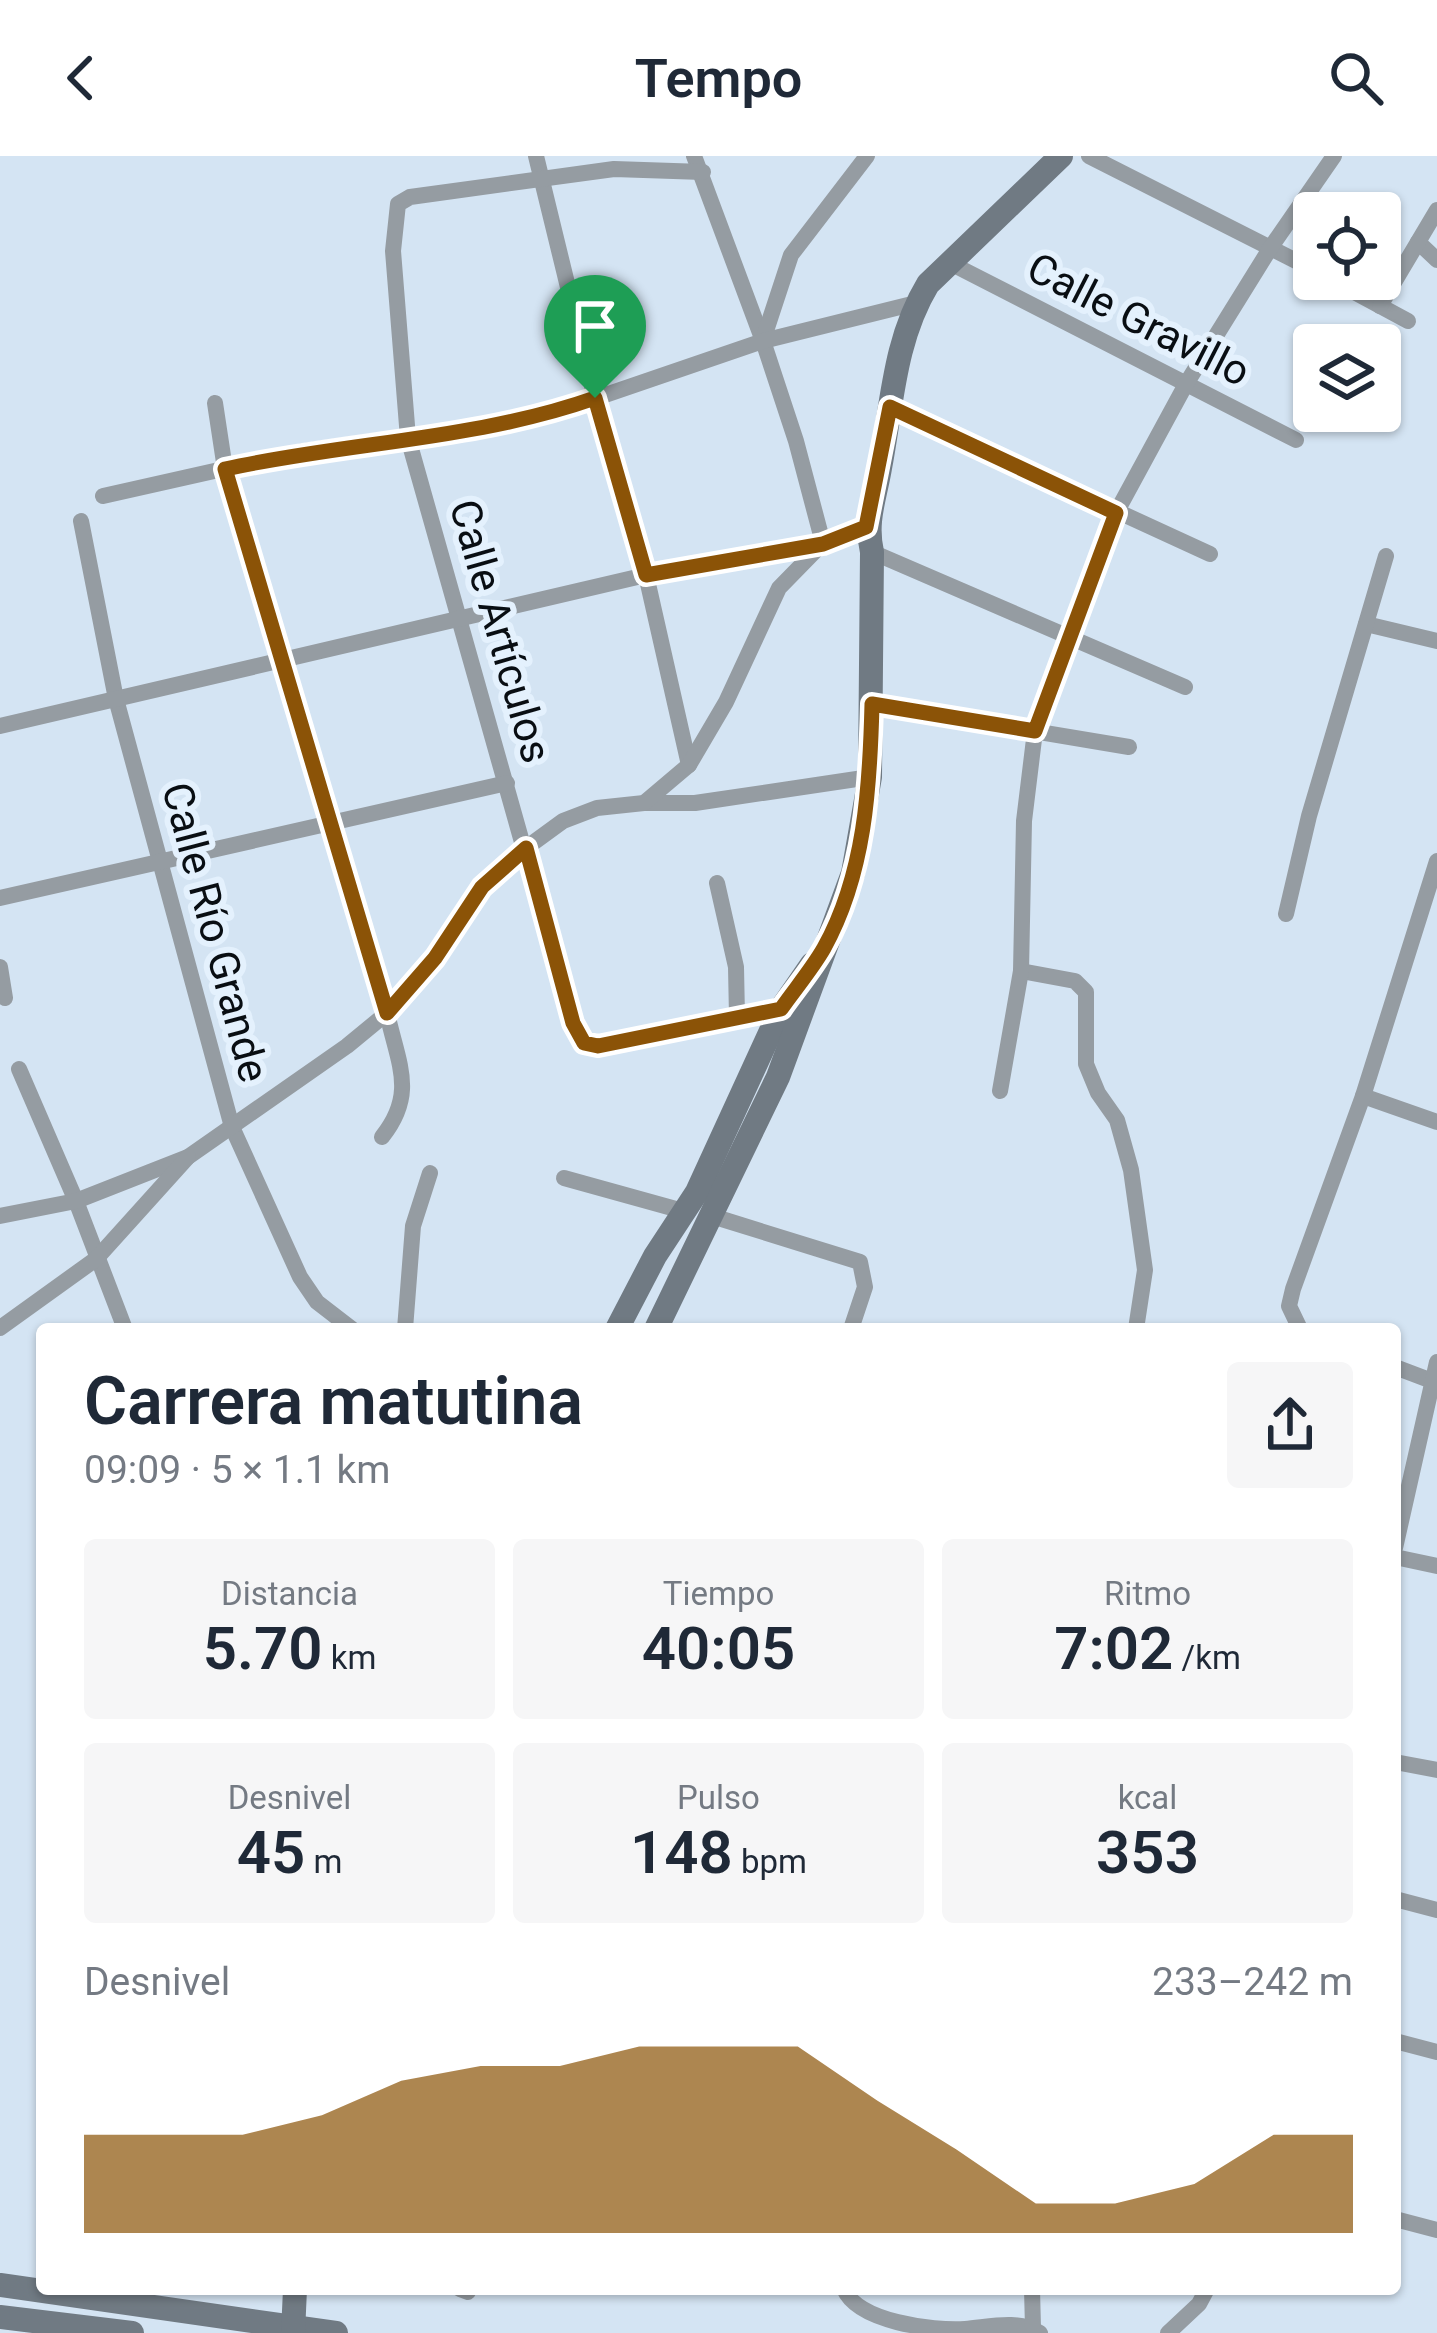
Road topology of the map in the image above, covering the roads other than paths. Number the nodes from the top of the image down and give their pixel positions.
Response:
1 (536, 156) edge
2 (867, 156) edge
3 (1061, 156) edge
4 (1089, 156) edge
5 (1334, 156) edge
6 (699, 164) edge
7 (541, 178) junction
8 (1437, 210) edge
9 (1418, 242) junction
10 (1271, 247) junction
11 (1293, 259) edge
12 (1437, 260) edge
13 (950, 262) junction
14 (1370, 300) edge
15 (916, 303) junction
16 (1381, 306) junction
17 (1408, 320) dead end
18 (763, 340) junction
19 (1186, 384) junction
20 (595, 398) junction
21 (215, 404) dead end
22 (890, 407) junction
23 (408, 438) junction
24 (1296, 440) dead end
25 (225, 469) junction
26 (103, 496) dead end
27 (1116, 513) junction
28 (81, 521) dead end
29 (869, 539) junction
30 (823, 544) junction
31 (1210, 554) dead end
32 (1386, 556) dead end
33 (646, 575) junction
34 (458, 620) junction
35 (1366, 624) junction
36 (1072, 638) junction
37 (1437, 640) edge
38 (283, 658) junction
39 (1185, 687) dead end
40 (116, 698) junction
41 (872, 704) junction
42 (0, 726) edge
43 (1035, 731) junction
44 (1129, 747) dead end
45 (689, 765) junction
46 (870, 777) junction
47 (507, 783) junction
48 (644, 802) junction
49 (333, 822) junction
50 (526, 848) junction
51 (159, 860) junction
52 (1436, 865) edge
53 (717, 883) dead end
54 (0, 898) edge
55 (1286, 914) dead end
56 (824, 947) junction
57 (0, 967) edge
58 (1021, 971) junction
59 (5, 998) dead end
60 (781, 1009) junction
61 (387, 1013) junction
62 (737, 1017) junction
63 (19, 1070) dead end
64 (1000, 1091) dead end
65 (1363, 1096) junction
66 (1437, 1122) edge
67 (232, 1126) junction
68 (382, 1137) dead end
69 (188, 1156) junction
70 (430, 1173) dead end
71 (564, 1178) dead end
72 (76, 1201) junction
73 (683, 1211) junction
74 (0, 1216) edge
75 (712, 1216) junction
76 (96, 1259) junction
77 (123, 1323) edge
78 (344, 1323) edge
79 (405, 1323) edge
80 (619, 1323) edge
81 (659, 1323) edge
82 (853, 1323) edge
83 (1137, 1323) edge
84 (1297, 1323) edge
85 (0, 1328) edge
86 (1437, 1362) edge
87 (1401, 1369) edge
88 (1432, 1381) junction
89 (1401, 1521) edge
90 (1401, 1558) edge
91 (1437, 1566) edge
92 (1401, 1763) edge
93 (1437, 1770) edge
94 (1401, 1901) edge
95 (1437, 1910) edge
96 (1401, 2043) edge
97 (1437, 2052) edge
98 (1401, 2221) edge
99 (1437, 2230) edge
100 (0, 2285) edge
101 (36, 2291) edge
102 (65, 2295) edge
103 (295, 2295) edge
104 (848, 2295) edge
105 (1033, 2295) edge
106 (1203, 2295) edge
107 (0, 2317) edge
108 (293, 2330) edge
109 (1036, 2331) edge
110 (132, 2333) edge
111 (337, 2333) edge
112 (1168, 2333) edge

1 - 7 street
2 - 18 street
3 - 13 street
4 - 10 street
5 - 10 street
6 - 7 street, Calle Artículos
6 - 18 street
7 - 20 street
7 - 23 street, Calle Artículos
8 - 9 street
9 - 12 street
9 - 16 street
10 - 11 street
10 - 19 street
13 - 15 street
13 - 19 street, Calle Gravillo
14 - 16 street
15 - 18 street
15 - 22 street
16 - 17 street
18 - 20 street
18 - 30 street
19 - 24 street, Calle Gravillo
19 - 27 street
20 - 23 street
20 - 33 street
21 - 25 street
22 - 27 street
22 - 29 street
23 - 25 street
23 - 34 street, Calle Artículos
25 - 26 street
25 - 38 street
27 - 31 street
27 - 36 street
28 - 40 street, Calle Río Grande
29 - 30 street
29 - 36 street
29 - 41 street
30 - 33 street
30 - 45 street
32 - 35 street
33 - 34 street
33 - 45 street
34 - 38 street
34 - 47 street, Calle Artículos
35 - 37 street
35 - 55 street
36 - 39 street
36 - 43 street
38 - 40 street
38 - 49 street
40 - 42 street
40 - 51 street, Calle Río Grande
41 - 43 street
41 - 46 street
43 - 44 street
43 - 58 street
45 - 48 street
46 - 48 street
46 - 56 street
47 - 49 street
47 - 50 street, Calle Artículos
48 - 50 street
49 - 51 street
49 - 61 street
50 - 61 street
50 - 62 street, Calle Artículos
51 - 54 street
51 - 67 street, Calle Río Grande
52 - 65 street
53 - 62 street
56 - 60 street
56 - 75 street
57 - 59 street
58 - 64 street
58 - 83 street
60 - 62 street
60 - 73 street
61 - 67 street
61 - 68 street
63 - 72 street
65 - 66 street
65 - 84 street
67 - 69 street
67 - 78 street, Calle Río Grande
69 - 72 street
69 - 76 street
70 - 79 street
71 - 73 street
72 - 74 street
72 - 76 street
73 - 80 street
75 - 81 street
75 - 82 street
76 - 77 street
76 - 85 street
86 - 88 street
87 - 88 street
88 - 89 street
90 - 91 street
92 - 93 street
94 - 95 street
96 - 97 street
98 - 99 street
100 - 101 street
102 - 108 street
103 - 108 street
104 - 109 street
105 - 109 street
106 - 112 street
107 - 110 street
108 - 111 street

